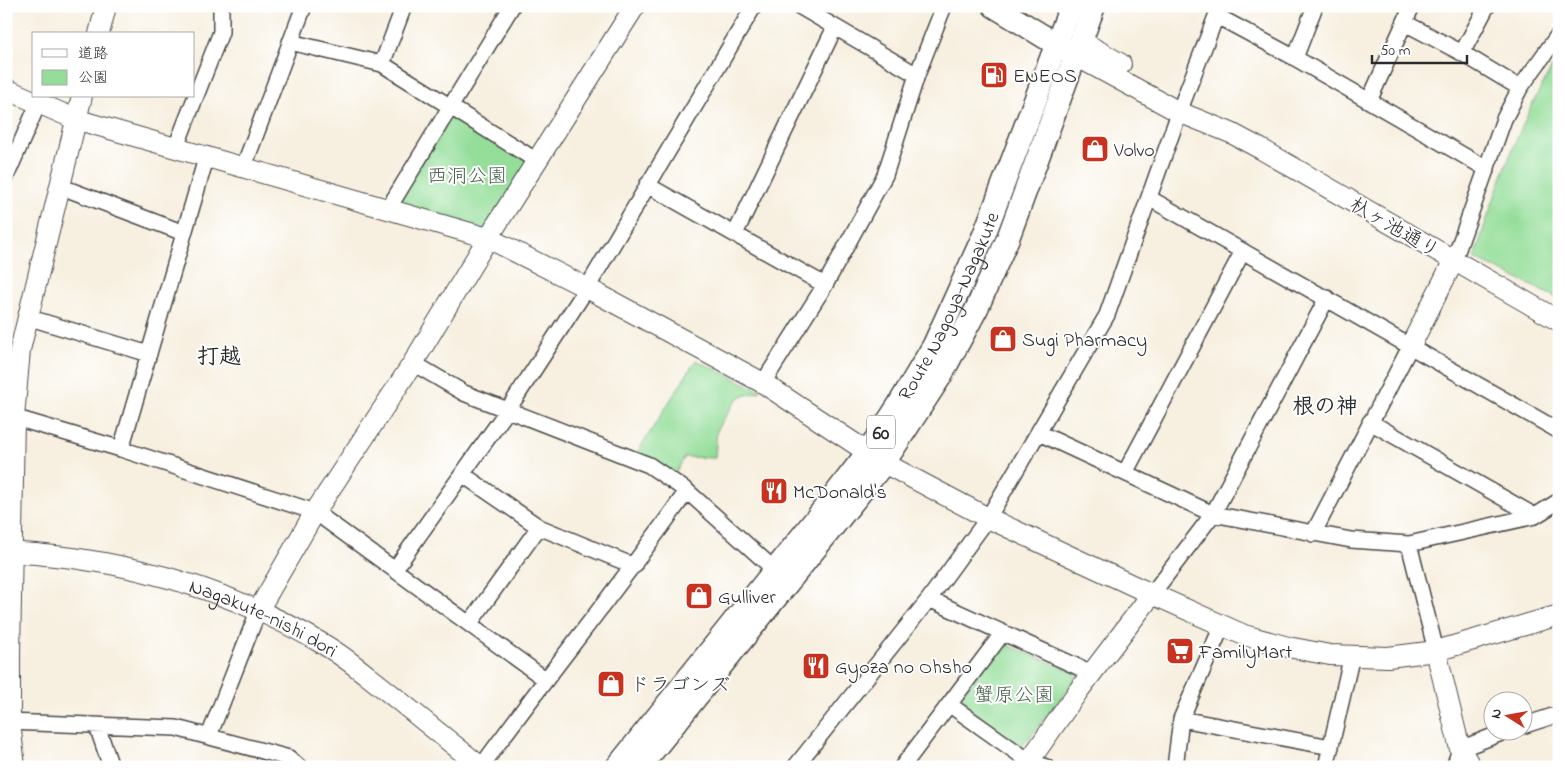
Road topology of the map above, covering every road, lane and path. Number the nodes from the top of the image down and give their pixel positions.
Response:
1 (106, 6) edge
2 (221, 6) edge
3 (304, 6) edge
4 (404, 6) edge
5 (512, 6) edge
6 (635, 6) edge
7 (754, 6) edge
8 (800, 6) edge
9 (944, 6) edge
10 (994, 6) edge
11 (1020, 6) edge
12 (1071, 6) edge
13 (1094, 6) edge
14 (1315, 6) edge
15 (1412, 6) edge
16 (1487, 6) edge
17 (1219, 11) edge
18 (1405, 23) junction
19 (835, 28) junction
20 (99, 32) edge
21 (1559, 34) edge
22 (290, 42) junction
23 (1069, 43) junction
24 (1462, 53) junction
25 (1295, 58) junction
26 (382, 64) junction
27 (917, 75) junction
28 (1520, 88) junction
29 (6, 89) edge
30 (81, 98) edge
31 (1369, 101) junction
32 (38, 104) junction
33 (451, 105) junction
34 (1181, 106) junction
35 (75, 119) junction
36 (176, 148) junction
37 (207, 155) junction
38 (538, 160) junction
39 (244, 166) junction
40 (1487, 169) junction
41 (6, 177) edge
42 (647, 185) junction
43 (59, 186) junction
44 (1149, 198) junction
45 (388, 209) junction
46 (184, 233) junction
47 (736, 234) junction
48 (488, 238) junction
49 (1243, 250) junction
50 (1454, 260) junction
51 (825, 285) junction
52 (587, 288) junction
53 (1327, 298) junction
54 (27, 317) junction
55 (1559, 320) edge
56 (1411, 345) junction
57 (149, 354) junction
58 (413, 363) junction
59 (763, 383) junction
60 (507, 410) junction
61 (10, 416) edge
62 (1370, 422) junction
63 (1559, 431) edge
64 (1038, 433) junction
65 (121, 449) junction
66 (876, 458) junction
67 (1125, 473) junction
68 (462, 474) junction
69 (687, 491) junction
70 (1559, 501) edge
71 (315, 512) junction
72 (1213, 514) junction
73 (1534, 516) junction
74 (988, 518) junction
75 (539, 527) junction
76 (1312, 534) junction
77 (1409, 544) junction
78 (10, 552) edge
79 (634, 566) junction
80 (395, 569) junction
81 (776, 571) junction
82 (1152, 594) junction
83 (929, 599) junction
84 (259, 609) junction
85 (1559, 615) edge
86 (470, 623) junction
87 (1224, 626) junction
88 (1002, 634) junction
89 (1436, 651) junction
90 (1352, 655) junction
91 (8, 657) edge
92 (1092, 676) junction
93 (545, 679) junction
94 (950, 706) junction
95 (1559, 714) edge
96 (1181, 719) junction
97 (8, 722) edge
98 (1532, 723) edge
99 (97, 726) junction
100 (209, 736) junction
101 (1490, 740) edge
102 (1331, 747) junction
103 (1457, 758) edge
104 (1034, 765) edge
105 (15, 767) edge
106 (111, 767) edge
107 (300, 767) edge
108 (481, 767) edge
109 (617, 767) edge
110 (640, 767) edge
111 (795, 767) edge
112 (902, 767) edge
113 (1176, 767) edge
114 (1326, 767) edge
115 (1471, 767) edge

1 - 20 street
2 - 36 street
3 - 22 street
4 - 26 street
5 - 33 street
6 - 38 street
7 - 42 street
8 - 19 street
9 - 27 street
10 - 23 main road
11 - 23 main road
12 - 23 main road
13 - 23 main road
14 - 25 street
15 - 18 street
16 - 24 street
17 - 25 street
17 - 34 street
18 - 24 street
18 - 31 street
19 - 27 street
19 - 47 street
21 - 28 street
22 - 26 street
22 - 39 street
23 - 34 street, 杁ヶ池通り
23 - 66 main road, Route Nagoya-Nagakute / 60
24 - 28 street
25 - 31 street
26 - 33 street
27 - 51 street
28 - 40 street
29 - 32 street
30 - 35 street
31 - 40 street
32 - 35 street
32 - 41 street
33 - 38 street
33 - 45 street
34 - 44 street
34 - 50 street, 杁ヶ池通り
35 - 36 street
35 - 43 street
36 - 37 street
37 - 39 street
37 - 46 street
38 - 48 street
39 - 45 street
40 - 50 street
42 - 47 street
42 - 52 street
43 - 46 street
43 - 54 street
44 - 49 street
44 - 64 street
45 - 48 street
46 - 57 street
47 - 51 street
48 - 52 street
48 - 58 street
49 - 53 street
49 - 67 street
50 - 55 street, 杁ヶ池通り
50 - 56 street
51 - 59 street
52 - 59 street
52 - 60 street
53 - 56 street
53 - 72 street
54 - 57 street
54 - 61 street
56 - 62 street
56 - 63 street
57 - 65 street
58 - 60 street
58 - 71 street
59 - 66 street
60 - 68 street
60 - 69 street
61 - 65 street
61 - 78 street
62 - 73 street
62 - 76 street
64 - 67 street
64 - 74 street
65 - 71 street
66 - 74 street
66 - 81 main road, Route Nagoya-Nagakute / 60
66 - 110 main road, Route Nagoya-Nagakute / 60
67 - 72 street
68 - 75 street
68 - 80 street
69 - 79 street
69 - 81 street
70 - 73 street
71 - 80 street
71 - 84 street
72 - 76 street
72 - 82 street
73 - 77 street
74 - 82 street
74 - 83 street
75 - 79 street
75 - 86 street
76 - 77 street
77 - 89 street
78 - 84 street, Nagakute-nishi dori
78 - 91 street
79 - 93 street
80 - 86 street
81 - 109 main road, Route Nagoya-Nagakute / 60
82 - 87 street
82 - 92 street
83 - 88 street
83 - 111 street
84 - 100 street
84 - 108 street, Nagakute-nishi dori
85 - 89 street
86 - 93 street
87 - 90 street
87 - 96 street
88 - 92 street
88 - 94 street
89 - 90 street
89 - 103 street
90 - 102 street
91 - 97 street
92 - 104 street
93 - 108 street
94 - 104 street
94 - 112 street
95 - 98 street
96 - 102 street
96 - 113 street
97 - 99 street
97 - 105 street
99 - 100 street
99 - 106 street
100 - 107 street
101 - 103 street
102 - 114 street
103 - 115 street

